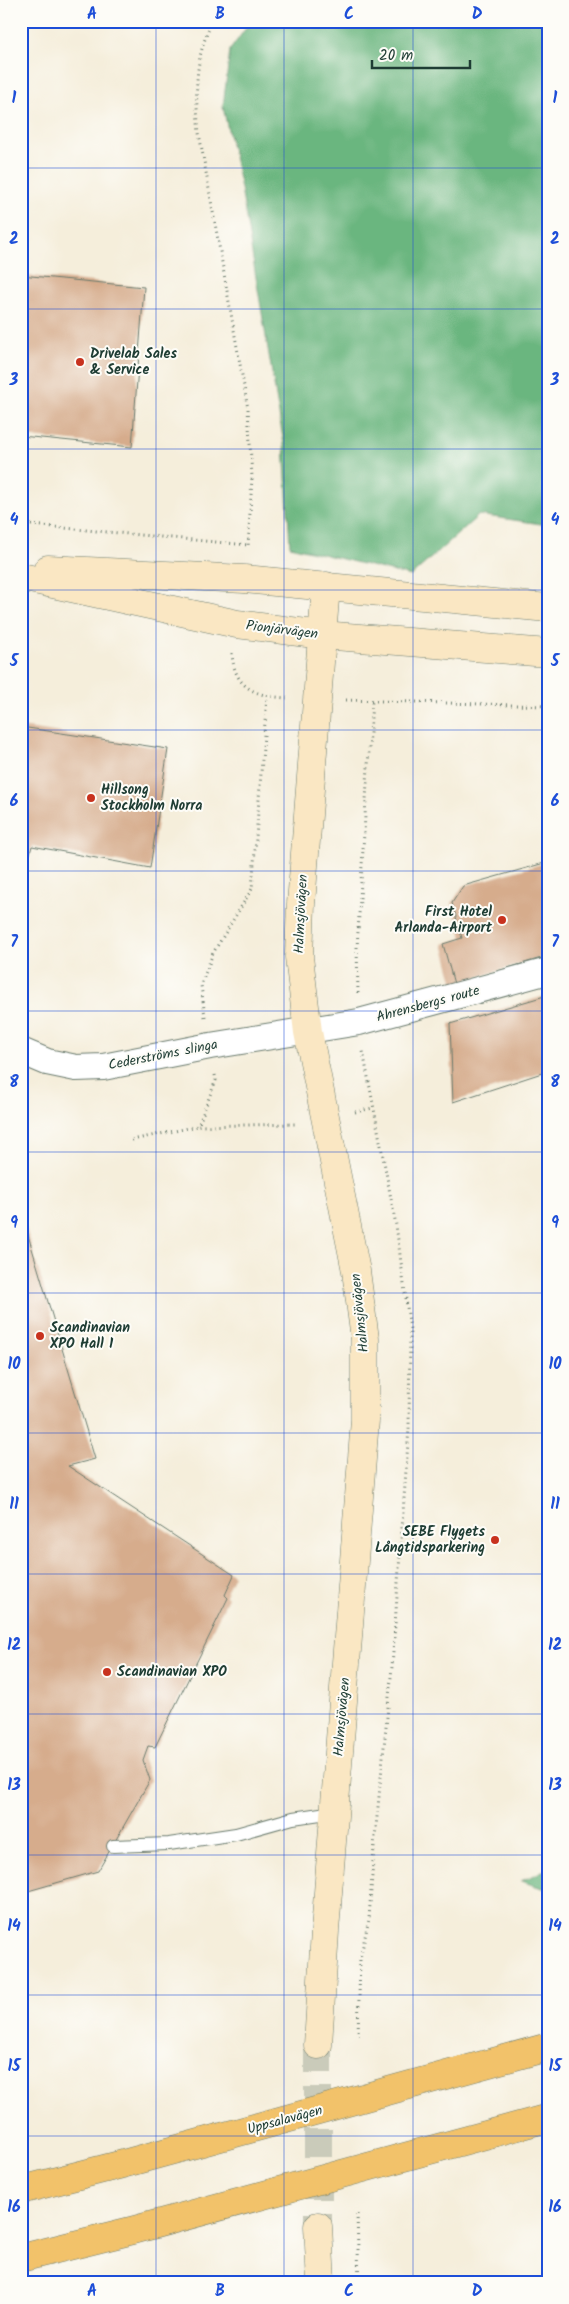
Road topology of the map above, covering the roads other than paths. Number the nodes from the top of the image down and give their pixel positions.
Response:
1 (21, 568) edge
2 (21, 577) edge
3 (326, 586) junction
4 (548, 608) edge
5 (322, 635) junction
6 (548, 654) edge
7 (548, 970) edge
8 (308, 1032) junction
9 (21, 1051) edge
10 (334, 1812) junction
11 (113, 1846) dead end
12 (318, 2045) tunnel mouth
13 (548, 2047) edge
14 (548, 2118) edge
15 (21, 2190) edge
16 (318, 2226) tunnel mouth
17 (21, 2258) edge
18 (321, 2283) edge

1 - 3 street
2 - 5 street, Pionjärvägen
3 - 4 street
3 - 5 street, Halmsjövägen
5 - 6 street, Pionjärvägen
5 - 8 street, Halmsjövägen
7 - 8 street, Ahrensbergs route
8 - 9 street, Cederströms slinga
8 - 10 street, Halmsjövägen
10 - 11 lane
10 - 12 street, Halmsjövägen
13 - 15 highway, Uppsalavägen
14 - 17 highway
16 - 18 street

